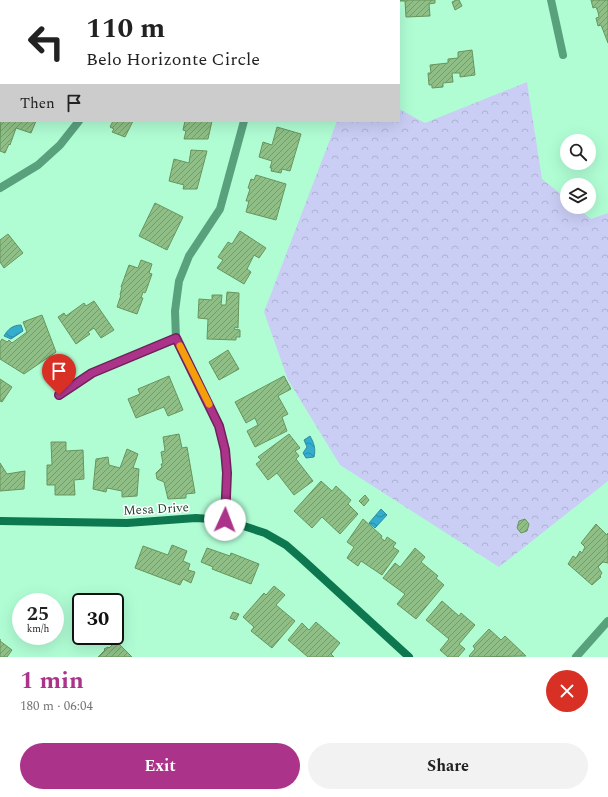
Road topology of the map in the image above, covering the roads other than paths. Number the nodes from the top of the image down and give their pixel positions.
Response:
1 (551, 0) edge
2 (563, 55) dead end
3 (78, 122) edge
4 (244, 122) edge
5 (0, 188) edge
6 (176, 338) junction
7 (59, 395) dead end
8 (225, 520) junction
9 (0, 521) edge
10 (608, 622) edge
11 (409, 657) edge
12 (576, 657) edge

1 - 2 street
3 - 5 street
4 - 6 street
6 - 7 street
6 - 8 street
8 - 9 street, Mesa Drive
8 - 11 street, Mesa Drive
10 - 12 street

